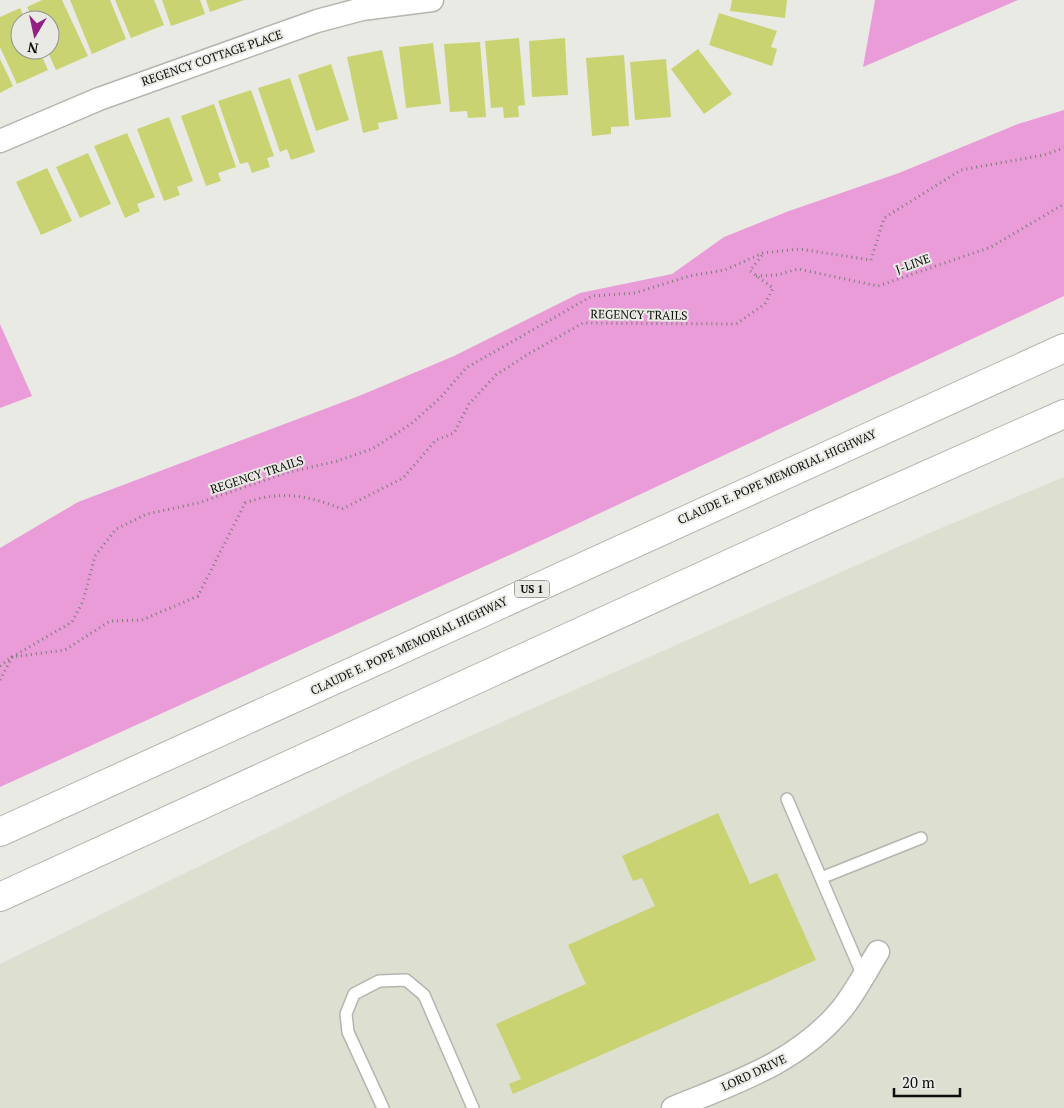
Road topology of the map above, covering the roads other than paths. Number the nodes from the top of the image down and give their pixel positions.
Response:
1 (432, 0) edge
2 (361, 4) edge
3 (0, 141) edge
4 (1064, 348) edge
5 (1064, 414) edge
6 (787, 799) dead end
7 (0, 832) edge
8 (920, 838) dead end
9 (821, 878) junction
10 (0, 897) edge
11 (878, 952) dead end
12 (863, 976) junction
13 (383, 1108) edge
14 (472, 1108) edge
15 (673, 1108) edge

1 - 2 street, REGENCY COTTAGE PLACE
2 - 3 street, REGENCY COTTAGE PLACE
4 - 7 highway, CLAUDE E. POPE MEMORIAL HIGHWAY / US 1
5 - 10 highway
6 - 9 lane
8 - 9 lane
9 - 12 lane
11 - 12 street, LORD DRIVE
12 - 15 street, LORD DRIVE
13 - 14 lane

